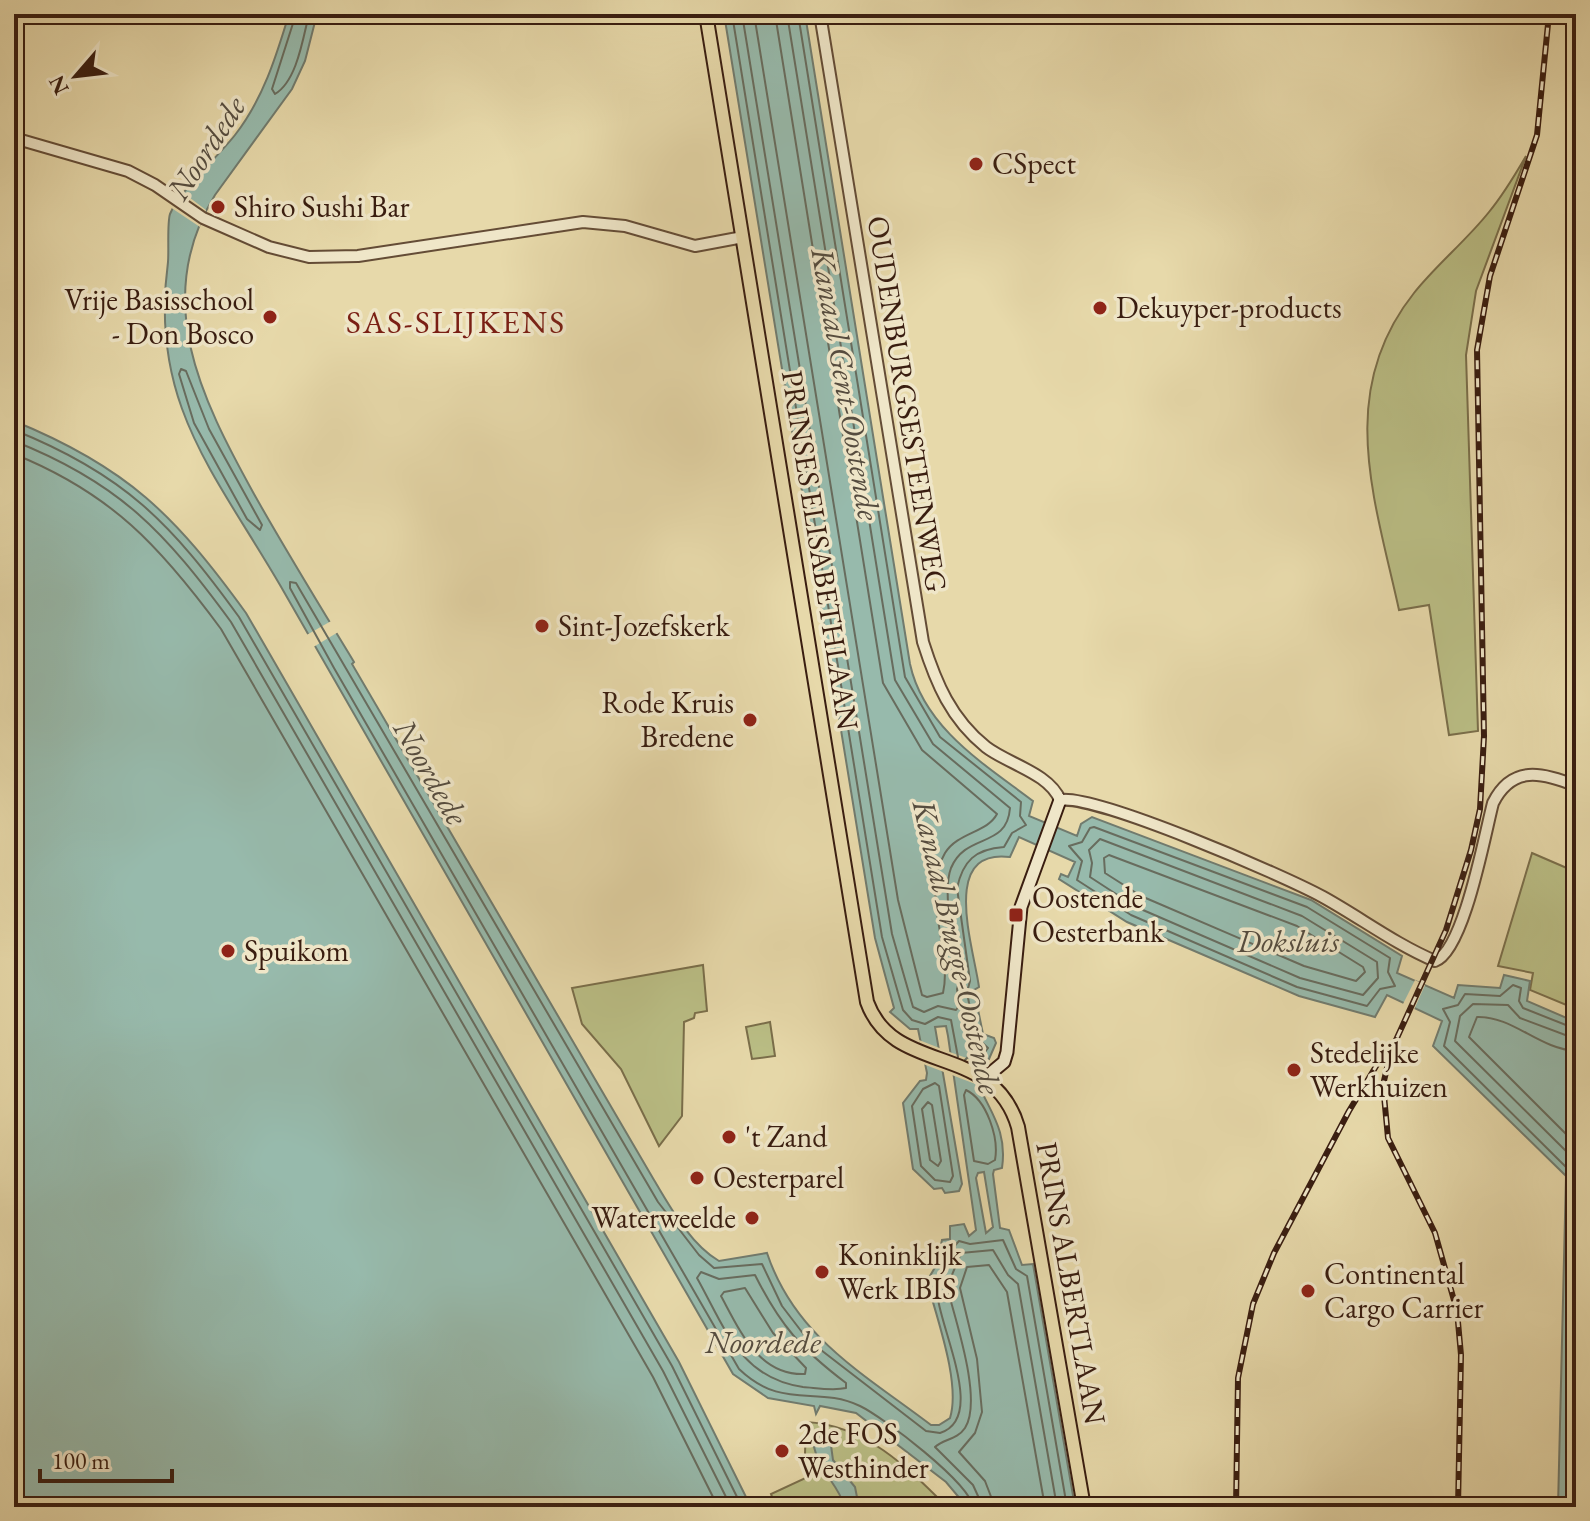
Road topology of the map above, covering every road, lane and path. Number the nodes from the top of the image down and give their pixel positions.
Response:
1 (706, 14) edge
2 (820, 14) edge
3 (14, 138) edge
4 (743, 237) junction
5 (1576, 786) edge
6 (1060, 800) junction
7 (981, 1076) junction
8 (1084, 1507) edge

1 - 4 main road, PRINSES ELISABETHLAAN
2 - 6 street, OUDENBURGSESTEENWEG
3 - 4 street
4 - 7 main road, PRINSES ELISABETHLAAN
5 - 6 street
6 - 7 main road
7 - 8 main road, PRINS ALBERTLAAN

